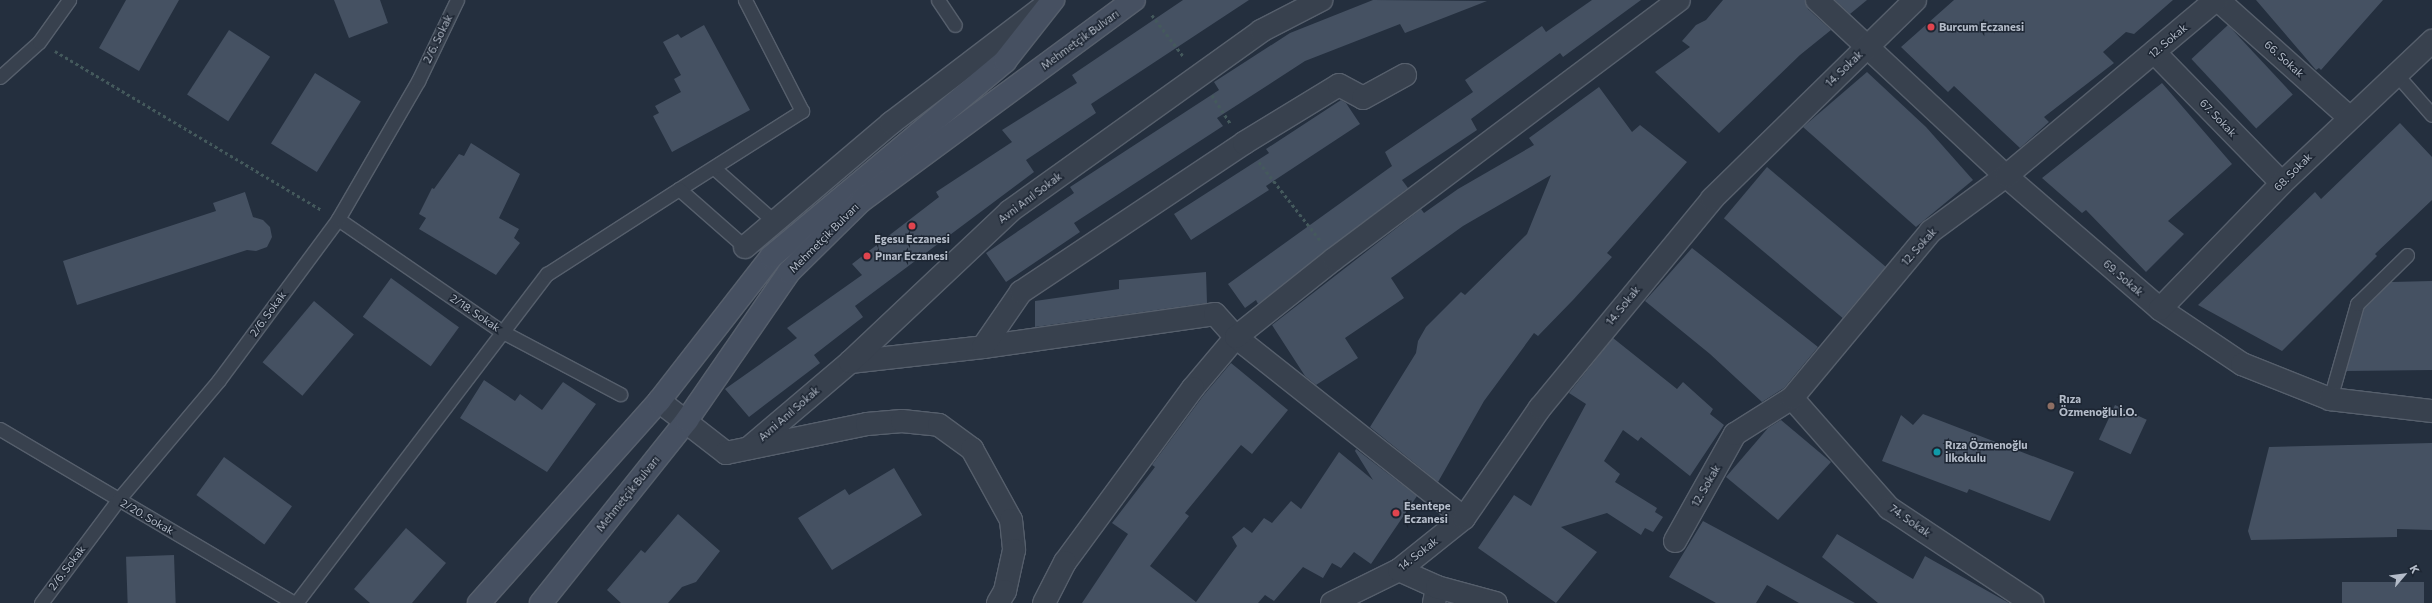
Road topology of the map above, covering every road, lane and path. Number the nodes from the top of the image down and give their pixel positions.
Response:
1 (69, 0) edge
2 (457, 0) edge
3 (745, 0) edge
4 (938, 0) edge
5 (1134, 0) edge
6 (1321, 0) edge
7 (1679, 0) edge
8 (1817, 0) edge
9 (1915, 0) edge
10 (2217, 0) edge
11 (1052, 1) edge
12 (955, 25) dead end
13 (2432, 41) edge
14 (39, 42) junction
15 (1868, 45) junction
16 (2154, 52) junction
17 (1405, 75) dead end
18 (2397, 75) junction
19 (0, 77) edge
20 (2432, 115) edge
21 (2350, 118) junction
22 (714, 168) junction
23 (2006, 176) junction
24 (2282, 183) junction
25 (679, 189) junction
26 (338, 219) junction
27 (776, 223) junction
28 (745, 248) junction
29 (2407, 254) dead end
30 (771, 257) junction
31 (789, 272) junction
32 (2160, 310) junction
33 (501, 331) junction
34 (1236, 337) junction
35 (983, 346) junction
36 (850, 362) junction
37 (620, 394) dead end
38 (1792, 398) junction
39 (2330, 399) junction
40 (659, 401) junction
41 (2432, 411) edge
42 (687, 420) junction
43 (0, 429) edge
44 (749, 448) junction
45 (118, 500) junction
46 (1464, 518) junction
47 (1675, 541) dead end
48 (1399, 570) junction
49 (1435, 595) edge
50 (41, 603) edge
51 (295, 603) edge
52 (479, 603) edge
53 (541, 603) edge
54 (998, 603) edge
55 (1044, 603) edge
56 (1332, 603) edge
57 (1496, 603) edge
58 (2032, 603) edge

1 - 14 lane
2 - 26 lane, 2/6. Sokak
3 - 22 lane
4 - 12 lane
5 - 31 main road, Mehmetçik Bulvarı
6 - 36 street, Avni Anıl Sokak
7 - 34 street
8 - 15 street, 69. Sokak
9 - 15 street, 14. Sokak
10 - 16 street, 12. Sokak
10 - 21 street, 66. Sokak
11 - 27 street
11 - 30 main road, Mehmetçik Bulvarı
13 - 18 street, 68. Sokak
14 - 19 lane
14 - 26 path
15 - 23 street, 69. Sokak
15 - 46 street, 14. Sokak
16 - 23 street, 12. Sokak
16 - 24 street, 67. Sokak
17 - 35 street
18 - 20 lane
18 - 21 street, 68. Sokak
21 - 24 street, 68. Sokak
22 - 25 lane
22 - 27 lane
23 - 32 street, 69. Sokak
23 - 38 street, 12. Sokak
24 - 32 street, 68. Sokak
25 - 28 lane
25 - 33 lane
26 - 33 lane, 2/18. Sokak
26 - 45 lane, 2/6. Sokak
27 - 28 street
28 - 30 street
29 - 39 lane
30 - 31 street
30 - 40 main road, Mehmetçik Bulvarı
31 - 42 main road, Mehmetçik Bulvarı
32 - 39 street, 69. Sokak
33 - 37 lane, 2/18. Sokak
33 - 51 lane
34 - 35 street
34 - 46 street
34 - 55 street
35 - 36 street
36 - 44 street, Avni Anıl Sokak
38 - 47 street, 12. Sokak
38 - 58 street, 74. Sokak
39 - 41 street, 69. Sokak
40 - 42 street
40 - 52 main road, Mehmetçik Bulvarı
42 - 44 street
42 - 53 main road, Mehmetçik Bulvarı
43 - 45 lane, 2/20. Sokak
44 - 54 street
45 - 50 lane, 2/6. Sokak
45 - 51 lane, 2/20. Sokak
46 - 48 street, 14. Sokak
48 - 49 street
48 - 56 street, 14. Sokak
49 - 57 street

